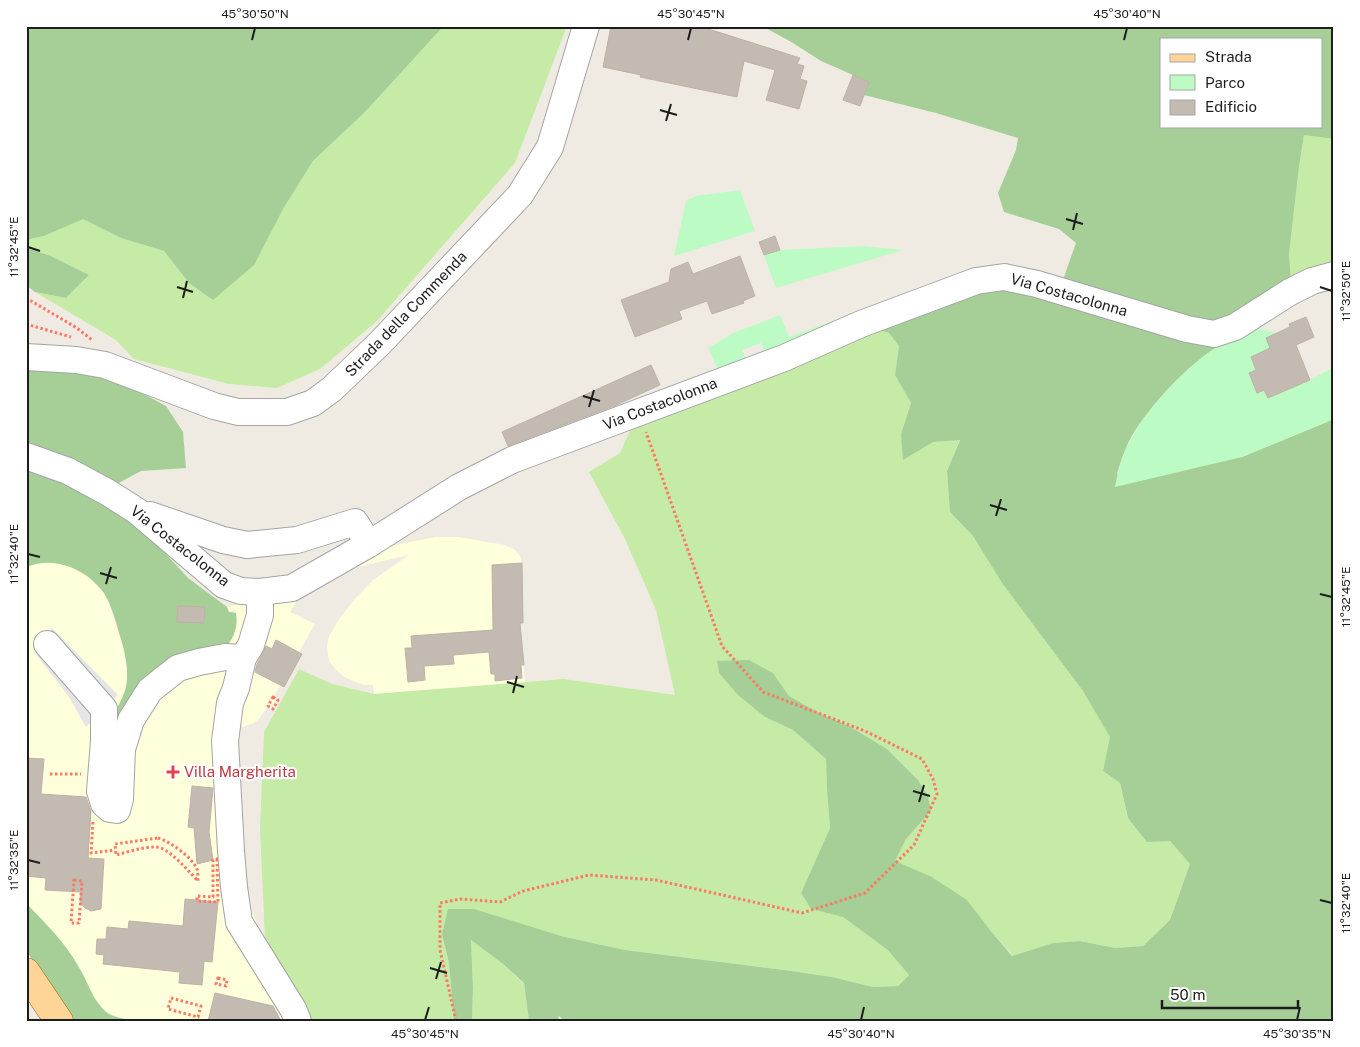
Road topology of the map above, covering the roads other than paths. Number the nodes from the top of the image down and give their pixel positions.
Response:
1 (586, 26) edge
2 (1334, 275) edge
3 (26, 357) edge
4 (26, 456) edge
5 (137, 511) junction
6 (369, 544) junction
7 (260, 592) junction
8 (48, 644) dead end
9 (243, 658) junction
10 (26, 972) edge
11 (59, 1021) edge
12 (298, 1021) edge

1 - 3 street, Strada della Commenda
2 - 6 street, Via Costacolonna
4 - 5 street, Via Costacolonna
5 - 6 street
5 - 7 street, Via Costacolonna
6 - 7 street, Via Costacolonna
7 - 9 street
8 - 9 street
9 - 12 street
10 - 11 main road

